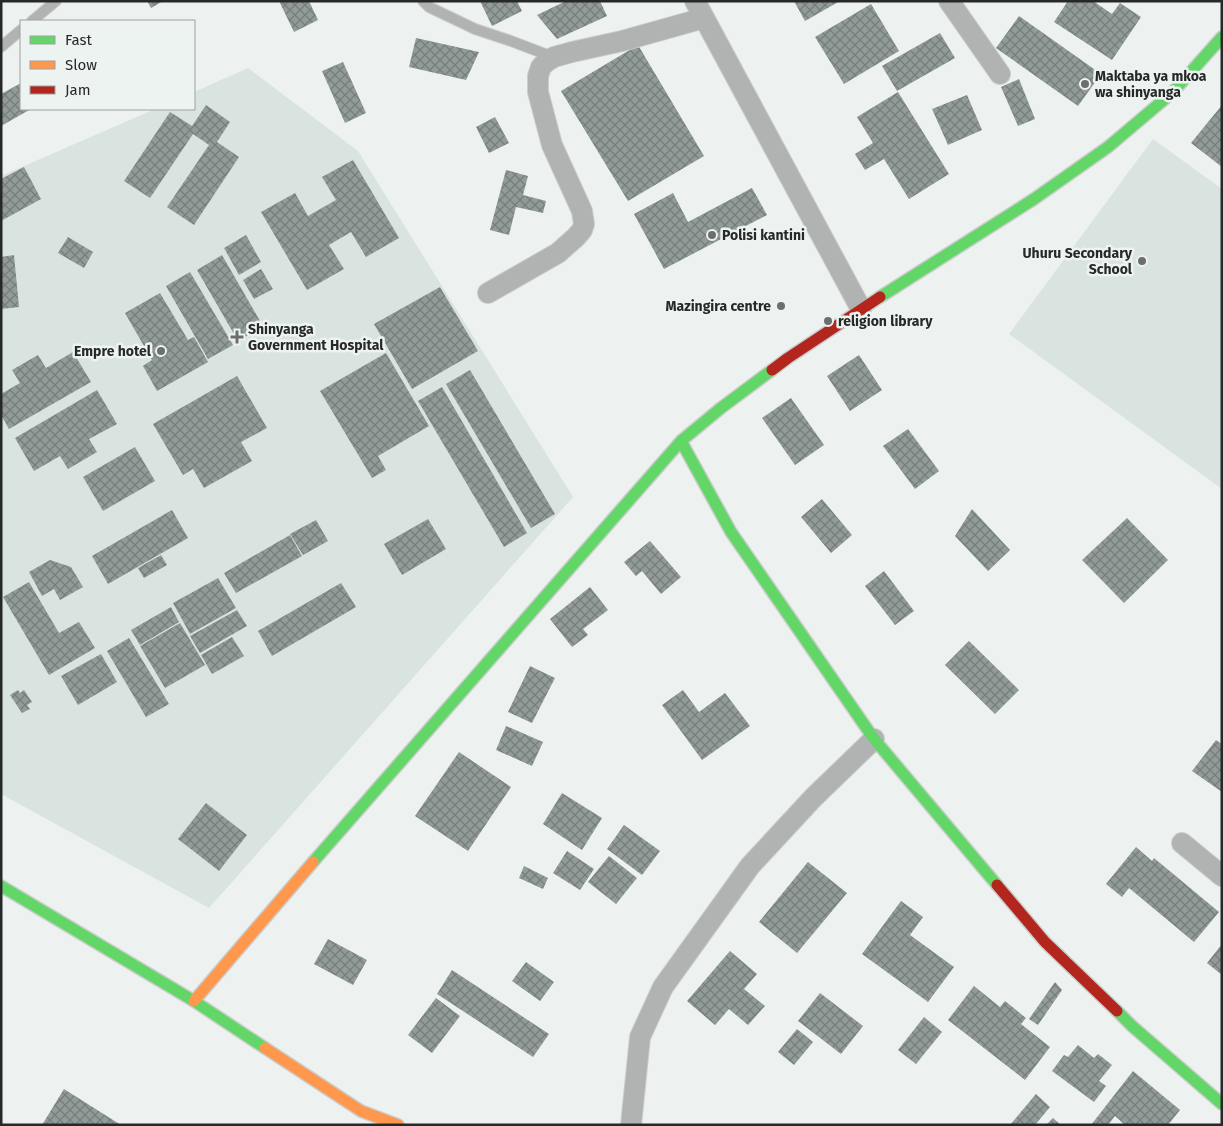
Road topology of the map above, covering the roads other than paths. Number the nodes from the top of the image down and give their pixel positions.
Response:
1 (56, 1) edge
2 (423, 1) edge
3 (949, 1) edge
4 (700, 10) edge
5 (33, 20) edge
6 (20, 31) edge
7 (1222, 37) edge
8 (1, 47) edge
9 (554, 57) junction
10 (1000, 74) dead end
11 (488, 292) dead end
12 (861, 309) junction
13 (681, 441) junction
14 (874, 738) junction
15 (1182, 843) dead end
16 (1222, 876) edge
17 (1, 886) edge
18 (194, 1001) junction
19 (1222, 1104) edge
20 (398, 1125) edge
21 (631, 1125) edge

1 - 5 lane
2 - 9 lane
3 - 10 street
4 - 9 street
4 - 12 street
6 - 8 lane
7 - 12 street
9 - 11 street
12 - 13 street
13 - 14 street
13 - 18 street
14 - 19 street
14 - 21 street
15 - 16 street
17 - 18 street
18 - 20 street

